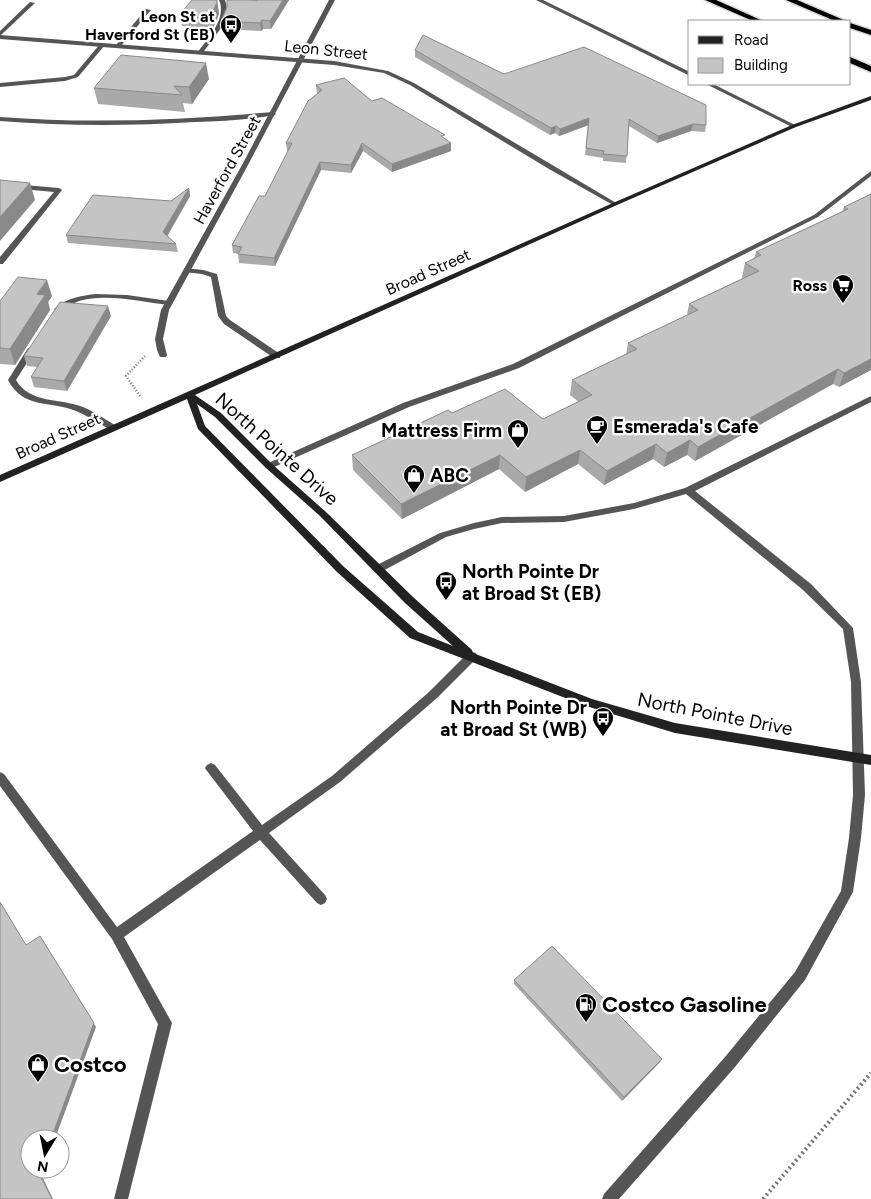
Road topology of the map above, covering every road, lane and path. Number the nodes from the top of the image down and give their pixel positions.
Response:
1 (222, 0) edge
2 (332, 0) edge
3 (539, 0) edge
4 (708, 0) edge
5 (790, 0) edge
6 (32, 3) dead end
7 (148, 10) dead end
8 (757, 20) edge
9 (840, 20) edge
10 (851, 25) edge
11 (871, 33) edge
12 (0, 36) edge
13 (102, 45) junction
14 (118, 46) junction
15 (200, 53) junction
16 (300, 60) junction
17 (851, 60) edge
18 (871, 69) edge
19 (688, 73) edge
20 (711, 85) edge
21 (0, 86) edge
22 (871, 98) edge
23 (272, 114) junction
24 (0, 120) edge
25 (794, 126) junction
26 (871, 173) edge
27 (0, 185) edge
28 (614, 204) junction
29 (0, 262) edge
30 (187, 270) junction
31 (169, 303) junction
32 (54, 315) edge
33 (38, 339) edge
34 (162, 352) joint
35 (277, 356) junction
36 (190, 395) junction
37 (140, 396) dead end
38 (871, 400) edge
39 (114, 428) junction
40 (269, 466) junction
41 (0, 479) edge
42 (688, 490) junction
43 (378, 570) junction
44 (472, 656) junction
45 (857, 758) junction
46 (871, 760) edge
47 (211, 768) dead end
48 (0, 777) edge
49 (262, 832) junction
50 (321, 899) dead end
51 (116, 935) junction
52 (871, 1073) edge
53 (121, 1199) edge
54 (608, 1199) edge
55 (763, 1199) edge

1 - 15 street
2 - 16 street, Haverford Street
3 - 19 street
4 - 8 highway
5 - 9 highway
6 - 12 street
7 - 14 street
10 - 11 highway
12 - 13 street, Leon Street
13 - 14 street, Leon Street
13 - 21 street
14 - 15 street, Leon Street
15 - 16 street, Leon Street
16 - 23 street, Haverford Street
16 - 28 street, Leon Street
17 - 18 highway
20 - 25 street
22 - 25 main road, Broad Street
23 - 24 street
23 - 30 street, Haverford Street
25 - 28 main road, Broad Street
26 - 40 street
27 - 29 street
28 - 35 main road, Broad Street
30 - 31 street, Haverford Street
30 - 35 street
31 - 32 street
31 - 34 street, Haverford Street
33 - 39 street
34 - 37 path
35 - 36 main road, Broad Street
36 - 39 main road, Broad Street
36 - 40 main road, North Pointe Drive
36 - 44 main road, North Pointe Drive
38 - 42 street
39 - 41 main road, Broad Street
40 - 43 main road, North Pointe Drive
42 - 43 street
42 - 45 street
43 - 44 main road, North Pointe Drive
44 - 45 main road, North Pointe Drive
44 - 49 street
45 - 46 main road, North Pointe Drive
45 - 54 street
47 - 49 street
48 - 51 street
49 - 50 street
49 - 51 street
51 - 53 street
52 - 55 path

